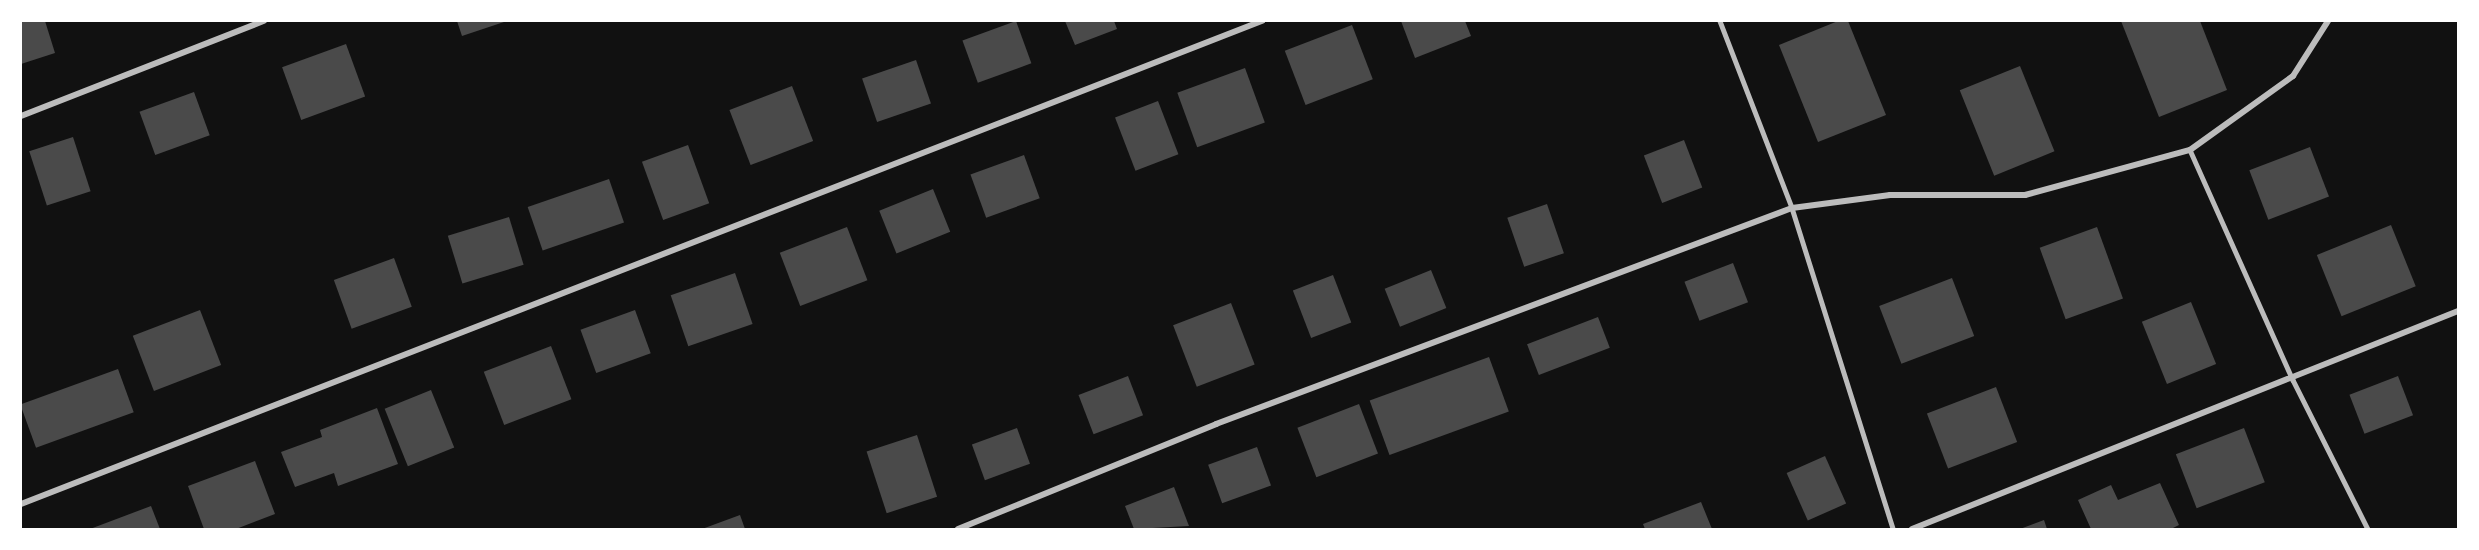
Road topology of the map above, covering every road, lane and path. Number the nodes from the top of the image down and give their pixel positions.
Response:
1 (264, 21) edge
2 (1262, 21) edge
3 (1720, 21) edge
4 (2328, 21) edge
5 (21, 116) edge
6 (2190, 150) junction
7 (1792, 208) junction
8 (2458, 311) edge
9 (2293, 380) junction
10 (21, 504) edge
11 (958, 529) edge
12 (1893, 529) edge
13 (1912, 529) edge
14 (2368, 529) edge

1 - 5 street
2 - 10 street
3 - 7 lane
4 - 6 street
6 - 7 street
6 - 9 lane
7 - 11 street
7 - 12 lane
8 - 9 street
9 - 13 street
9 - 14 lane

